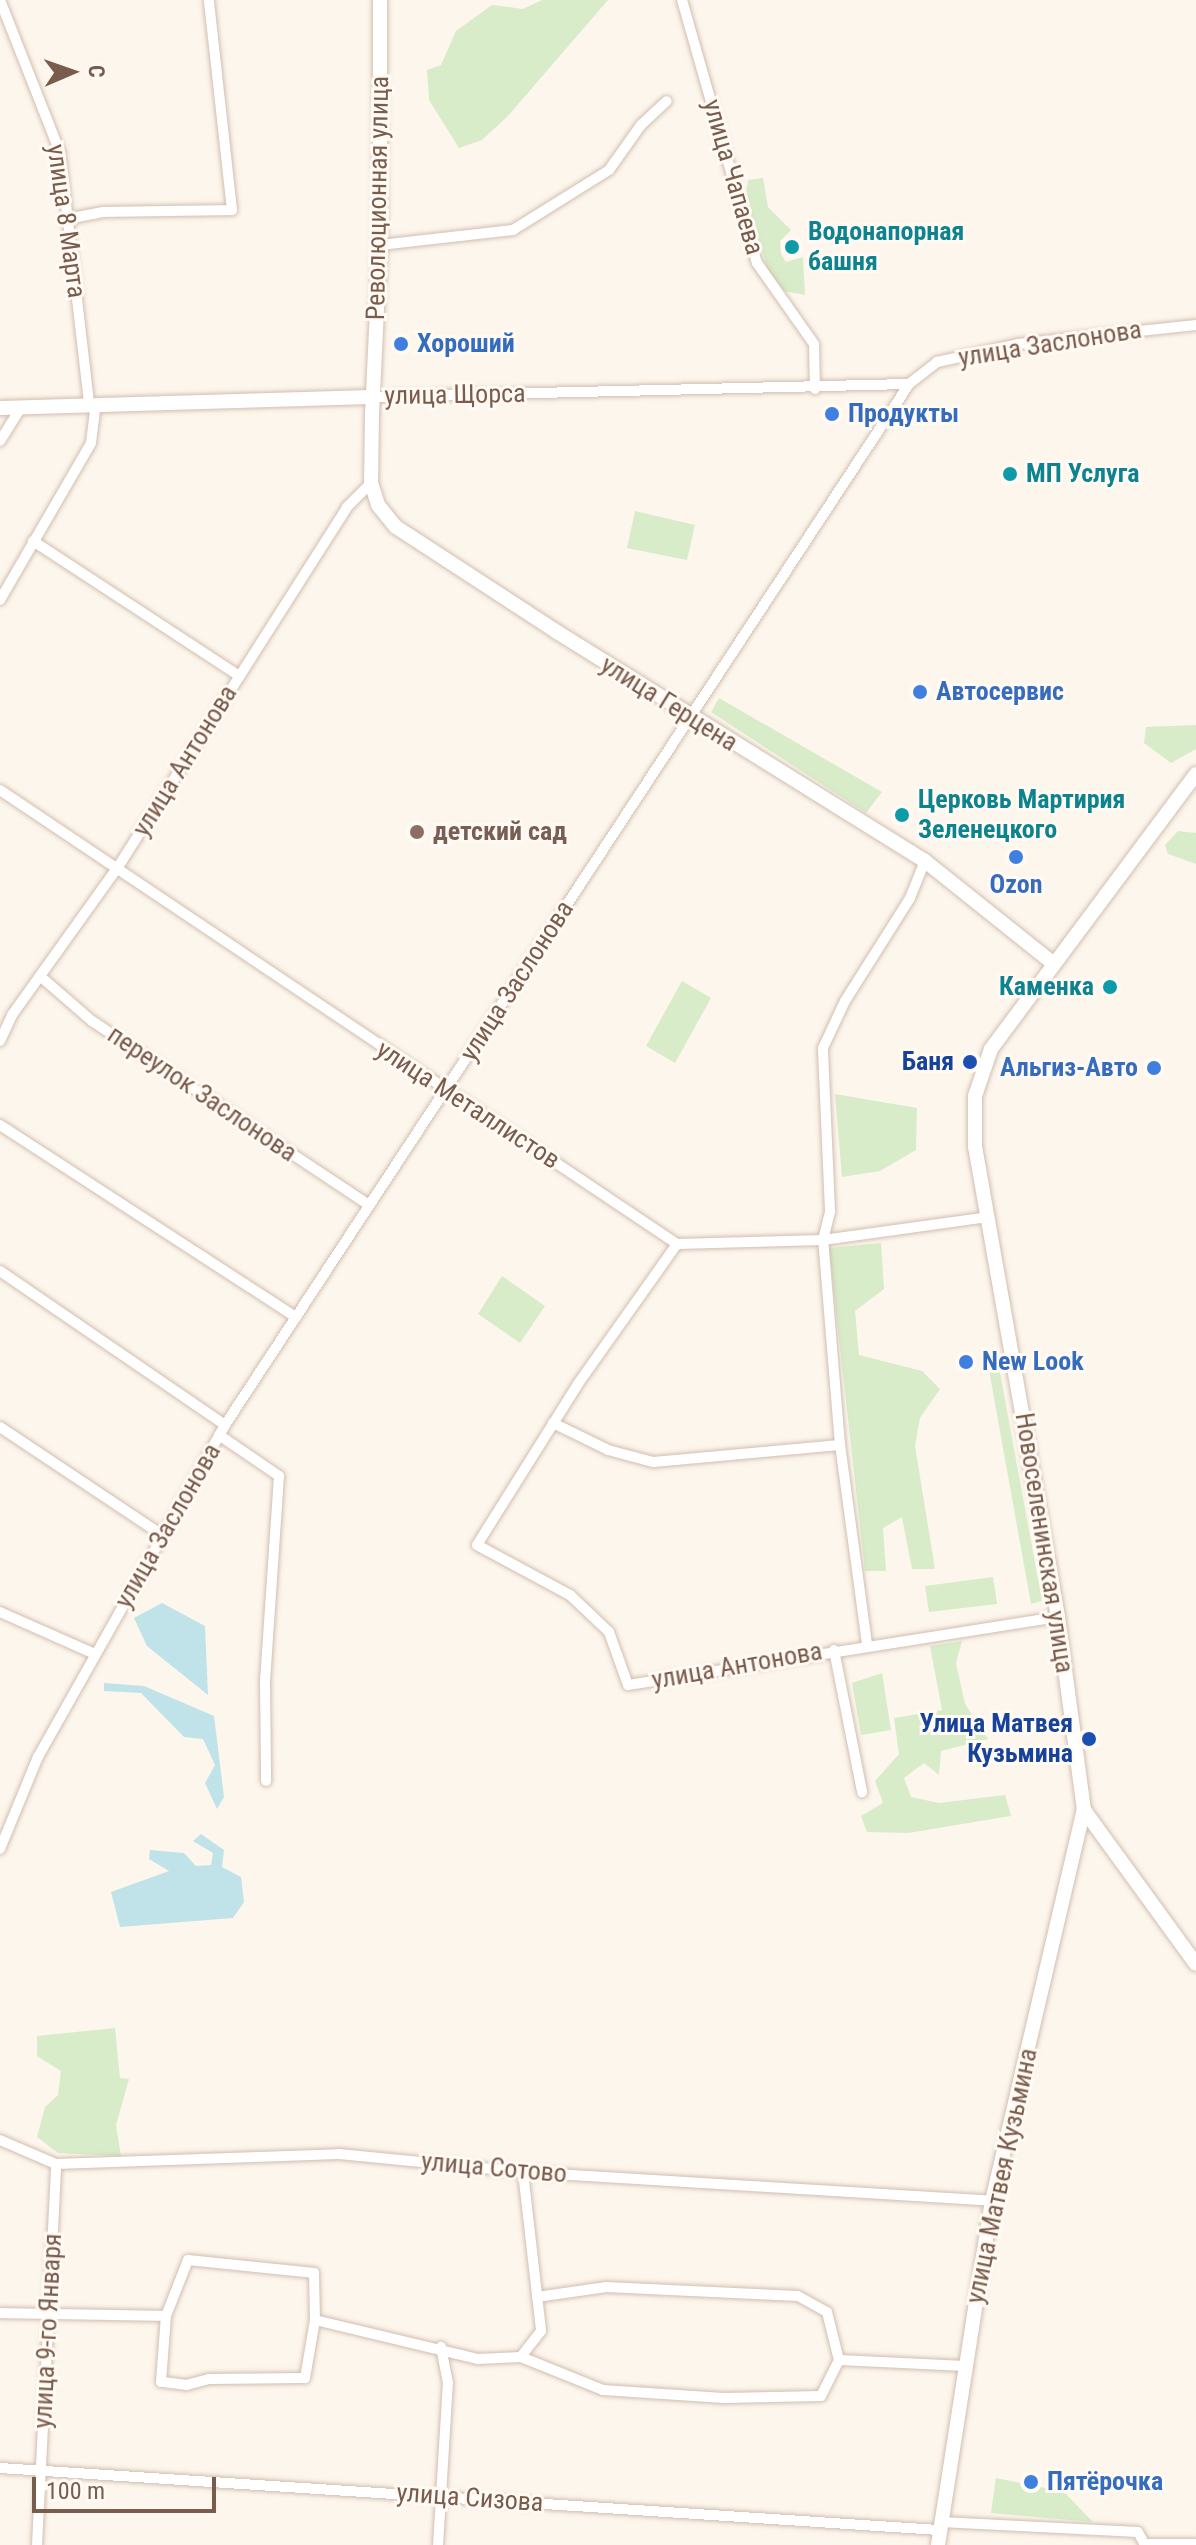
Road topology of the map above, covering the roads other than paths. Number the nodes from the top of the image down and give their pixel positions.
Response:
1 (0, 0) edge
2 (209, 0) edge
3 (380, 0) edge
4 (682, 0) edge
5 (667, 101) dead end
6 (67, 219) junction
7 (380, 245) junction
8 (1196, 325) edge
9 (909, 384) junction
10 (815, 389) junction
11 (372, 397) junction
12 (93, 404) junction
13 (21, 407) junction
14 (0, 408) edge
15 (0, 441) edge
16 (371, 483) junction
17 (33, 541) junction
18 (0, 600) edge
19 (239, 676) junction
20 (692, 721) junction
21 (1196, 774) edge
22 (0, 790) edge
23 (925, 861) junction
24 (118, 867) junction
25 (1053, 963) junction
26 (40, 976) junction
27 (0, 1041) edge
28 (444, 1092) junction
29 (0, 1125) edge
30 (369, 1205) junction
31 (989, 1217) junction
32 (823, 1240) junction
33 (677, 1244) junction
34 (0, 1271) edge
35 (296, 1317) junction
36 (553, 1423) junction
37 (0, 1427) edge
38 (222, 1430) junction
39 (840, 1445) junction
40 (162, 1535) junction
41 (0, 1612) edge
42 (1058, 1617) junction
43 (867, 1644) junction
44 (834, 1650) junction
45 (95, 1654) junction
46 (266, 1781) dead end
47 (862, 1792) dead end
48 (1084, 1810) junction
49 (0, 1849) edge
50 (1196, 1964) edge
51 (0, 2140) edge
52 (56, 2164) junction
53 (523, 2172) junction
54 (992, 2201) junction
55 (537, 2297) junction
56 (52, 2310) junction
57 (0, 2313) edge
58 (166, 2316) junction
59 (315, 2320) junction
60 (441, 2347) junction
61 (521, 2357) junction
62 (839, 2360) junction
63 (965, 2366) junction
64 (0, 2468) edge
65 (40, 2469) junction
66 (441, 2496) junction
67 (939, 2532) edge
68 (1196, 2544) edge
69 (37, 2545) edge
70 (438, 2545) edge
71 (1145, 2545) edge

1 - 6 street, улица 8 Марта
2 - 6 street
3 - 7 main road, Революционная улица
4 - 10 street, улица Чапаева
5 - 7 street
6 - 12 street, улица 8 Марта
7 - 11 main road, Революционная улица
8 - 9 street, улица Заслонова
9 - 10 street, улица Щорса
9 - 20 street, улица Заслонова
10 - 11 street, улица Щорса
11 - 12 main road, улица Щорса
11 - 16 main road, улица Герцена
12 - 13 main road, улица Щорса
12 - 17 street, улица 8 Марта
13 - 14 main road, улица Щорса
13 - 15 street
16 - 19 street, улица Антонова
16 - 20 main road, улица Герцена
17 - 18 street, улица 8 Марта
17 - 19 street
19 - 24 street, улица Антонова
20 - 23 main road, улица Герцена
20 - 28 street, улица Заслонова
21 - 25 main road, Новоселенинская улица
22 - 24 street, улица Металлистов
23 - 25 main road, улица Герцена
23 - 32 street
24 - 26 street, улица Антонова
24 - 28 street, улица Металлистов
25 - 31 main road, Новоселенинская улица
26 - 27 street, улица Антонова
26 - 30 street, переулок Заслонова
28 - 30 street, улица Заслонова
28 - 33 street, улица Металлистов
29 - 35 street
30 - 35 street, улица Заслонова
31 - 32 street
31 - 42 main road, Новоселенинская улица
32 - 33 street
32 - 39 street
33 - 36 street
34 - 38 street
35 - 38 street, улица Заслонова
36 - 39 street
36 - 44 street, улица Антонова
37 - 40 street
38 - 40 street, улица Заслонова
38 - 46 street
39 - 43 street
40 - 45 street, улица Заслонова
41 - 45 street
42 - 43 street, улица Антонова
42 - 48 main road, Новоселенинская улица
43 - 44 street, улица Антонова
44 - 47 street
45 - 49 street, улица Заслонова
48 - 50 main road
48 - 54 main road, улица Матвея Кузьмина
51 - 52 street, улица Сотово
52 - 53 street, улица Сотово
52 - 56 street, улица 9-го Января
53 - 54 street, улица Сотово
53 - 55 street
54 - 63 main road, улица Матвея Кузьмина
55 - 61 street
55 - 62 street
56 - 57 street
56 - 58 street
56 - 65 street, улица 9-го Января
58 - 59 street
58 - 59 street
59 - 60 street
60 - 61 street
60 - 66 street
61 - 62 street
62 - 63 street
63 - 67 main road, улица Матвея Кузьмина
64 - 65 street, улица Сизова
65 - 66 street, улица Сизова
65 - 69 street, улица 9-го Января
66 - 67 street, улица Сизова
66 - 70 street
67 - 71 street, улица Сизова
68 - 71 street

